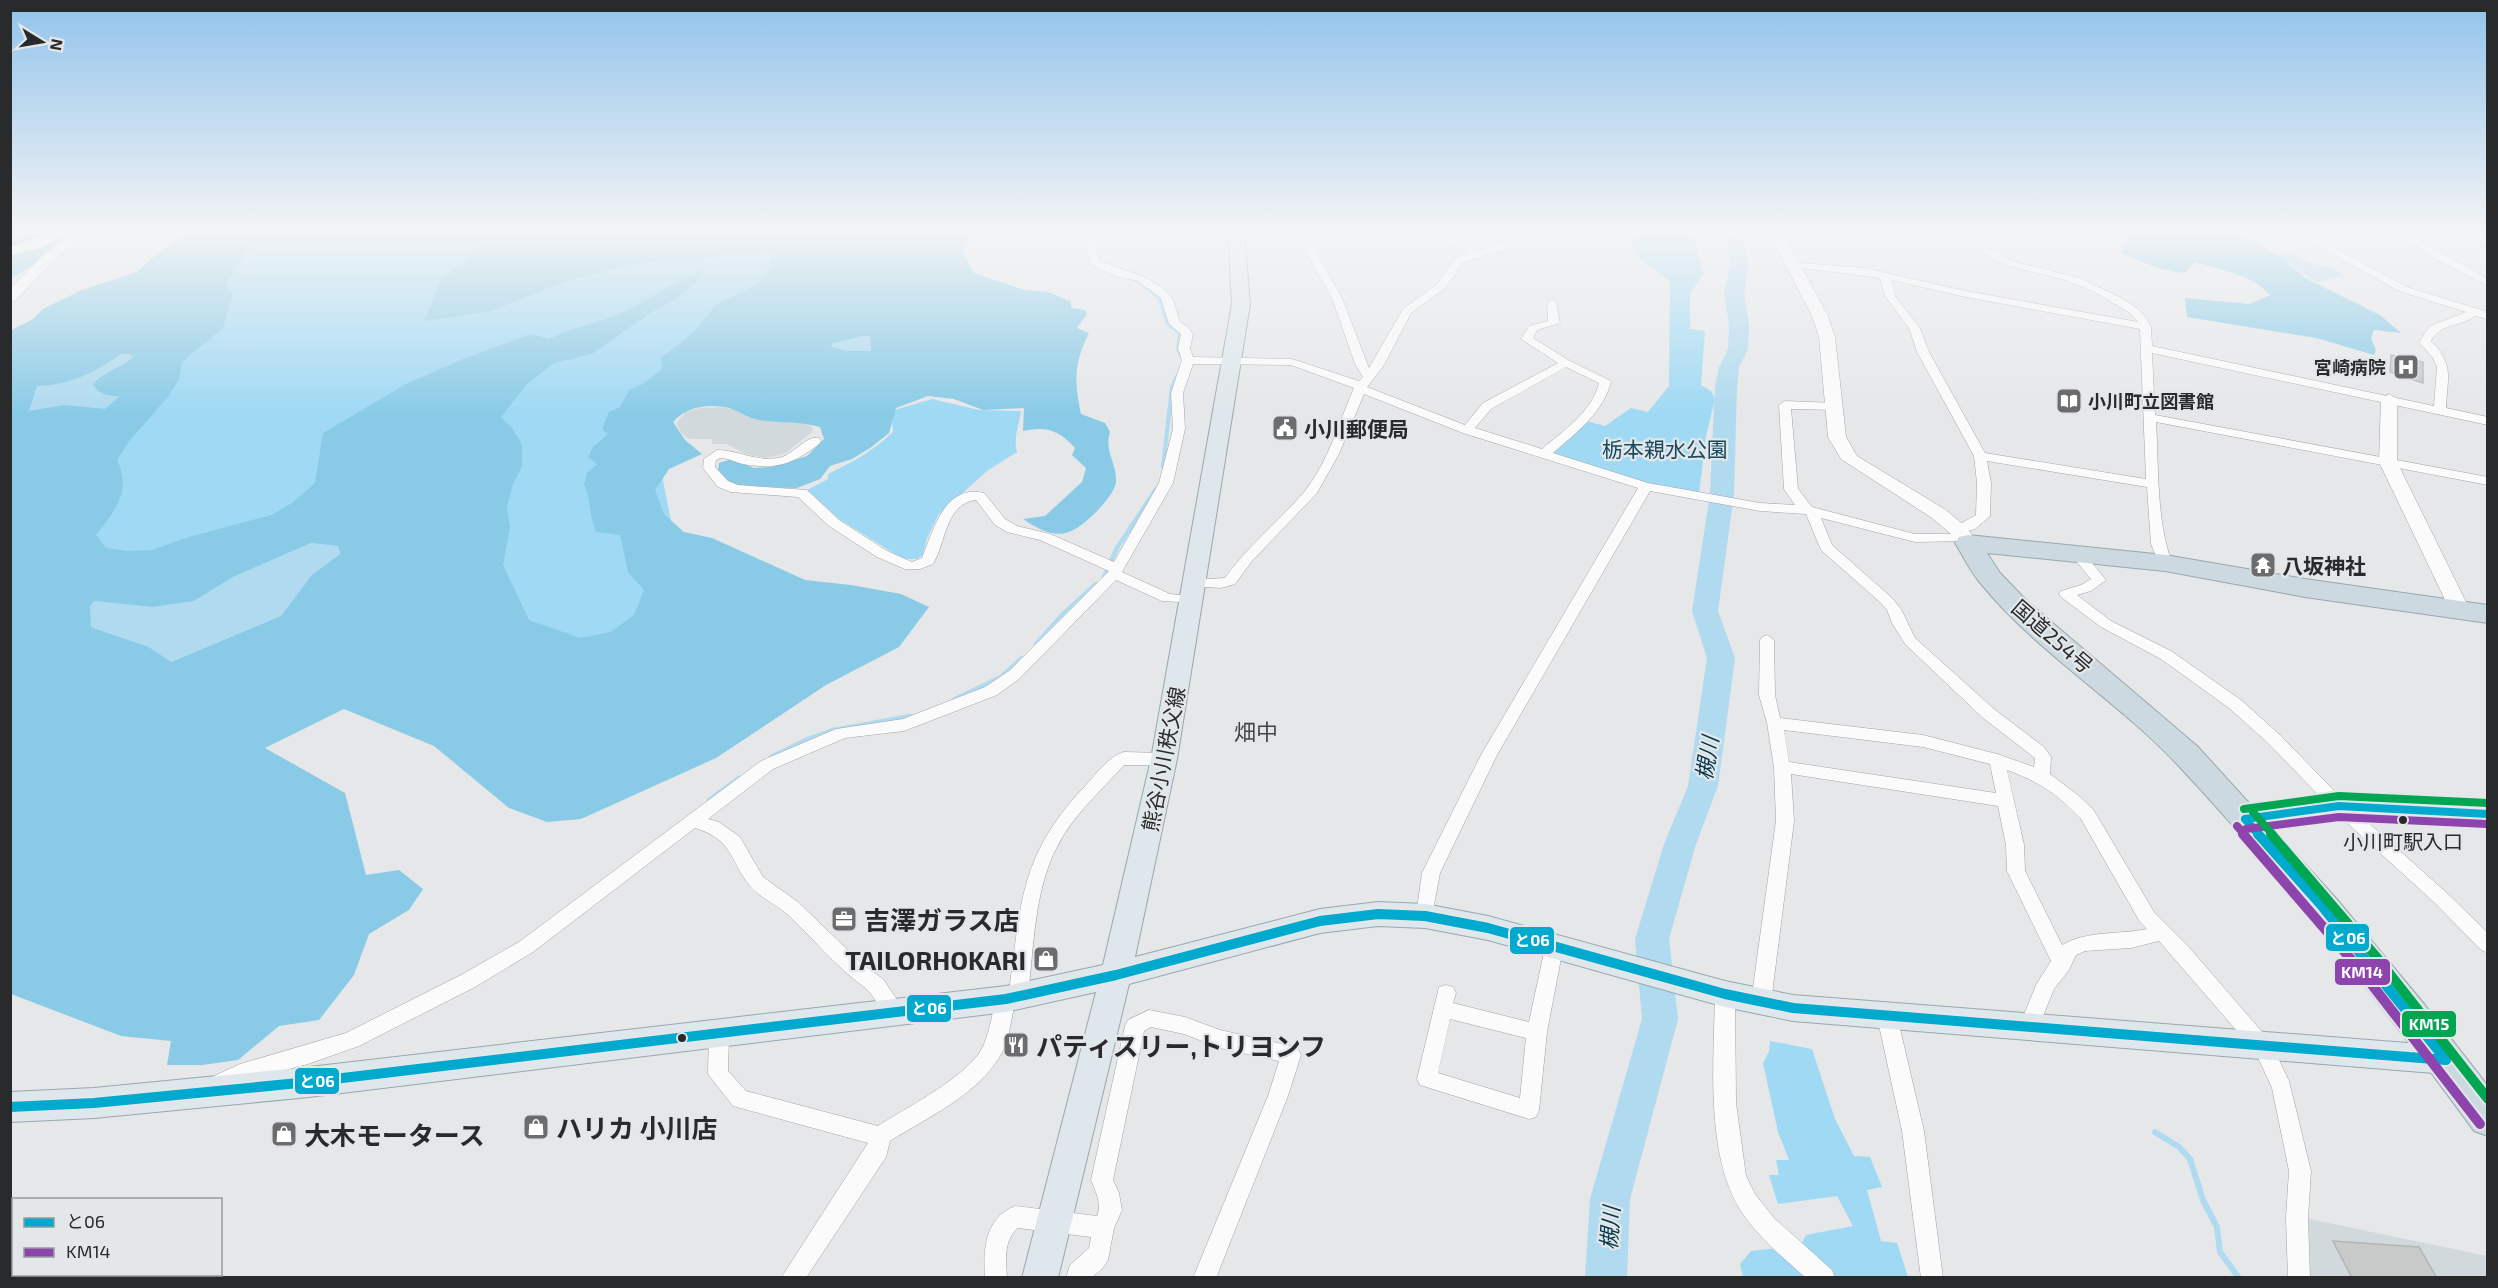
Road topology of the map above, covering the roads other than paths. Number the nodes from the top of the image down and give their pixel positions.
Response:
1 (1161, 293) edge
2 (1241, 293) edge
3 (1334, 293) edge
4 (1432, 293) edge
5 (1809, 293) edge
6 (1889, 293) edge
7 (1962, 293) edge
8 (2104, 293) edge
9 (2415, 293) edge
10 (1552, 303) dead end
11 (2473, 312) junction
12 (2487, 316) edge
13 (2145, 327) junction
14 (2148, 349) junction
15 (1188, 360) junction
16 (1233, 360) junction
17 (1566, 363) junction
18 (1363, 383) junction
19 (2389, 399) junction
20 (1834, 407) junction
21 (2440, 410) junction
22 (2149, 417) junction
23 (2487, 421) edge
24 (1467, 430) junction
25 (815, 441) dead end
26 (1544, 455) junction
27 (1980, 456) junction
28 (2388, 462) junction
29 (2487, 481) edge
30 (2153, 484) junction
31 (1646, 486) junction
32 (1810, 512) junction
33 (1963, 537) junction
34 (2079, 555) junction
35 (2165, 563) junction
36 (1114, 571) junction
37 (1193, 592) junction
38 (2460, 610) junction
39 (2487, 614) edge
40 (1767, 640) dead end
41 (1775, 723) junction
42 (1164, 759) junction
43 (1996, 760) junction
44 (1782, 767) junction
45 (2041, 776) junction
46 (2005, 801) junction
47 (2339, 806) junction
48 (2487, 814) edge
49 (2246, 819) junction
50 (692, 821) junction
51 (1425, 916) junction
52 (2161, 933) junction
53 (2487, 945) edge
54 (1554, 948) junction
55 (2062, 964) junction
56 (1116, 975) junction
57 (1714, 991) junction
58 (1012, 997) junction
59 (1761, 1002) junction
60 (896, 1013) junction
61 (1887, 1016) junction
62 (2029, 1027) junction
63 (1537, 1032) junction
64 (719, 1033) junction
65 (2263, 1047) junction
66 (2464, 1072) edge
67 (207, 1092) junction
68 (10, 1107) edge
69 (2487, 1118) edge
70 (880, 1136) junction
71 (1054, 1221) junction
72 (1103, 1228) junction
73 (792, 1278) edge
74 (996, 1278) edge
75 (1040, 1278) edge
76 (1077, 1278) edge
77 (1204, 1278) edge
78 (1824, 1278) edge
79 (1932, 1278) edge
80 (2299, 1278) edge

1 - 15 street
2 - 16 main road, 熊谷小川秩父線
3 - 18 street
4 - 18 street
5 - 20 street
6 - 27 street
7 - 13 street
8 - 13 street
9 - 11 street
10 - 17 street
11 - 12 street
11 - 21 street
13 - 14 street
14 - 19 street
14 - 22 street
15 - 16 street
15 - 36 street
16 - 18 street
16 - 37 main road, 熊谷小川秩父線
17 - 24 street
17 - 26 street
18 - 24 street
18 - 37 street
19 - 21 street
19 - 28 street
20 - 32 street
20 - 33 street
21 - 23 street
22 - 28 street
22 - 30 street
24 - 26 street
25 - 36 street
26 - 31 street
27 - 30 street
27 - 33 street
28 - 29 street
28 - 38 street
30 - 35 street
31 - 32 street
31 - 51 street
32 - 33 street
32 - 45 street
33 - 34 highway
33 - 49 highway, 国道254号
34 - 35 highway
34 - 47 street
35 - 38 highway
36 - 37 street
36 - 50 street
37 - 42 main road, 熊谷小川秩父線
38 - 39 highway
40 - 41 street
41 - 43 street
41 - 44 street
42 - 56 main road, 熊谷小川秩父線
42 - 58 street
43 - 45 street
43 - 46 street
44 - 46 street
44 - 59 street
45 - 52 street
46 - 55 street
47 - 48 street
47 - 49 street
47 - 53 street
49 - 66 highway, 国道254号
50 - 60 street
50 - 67 street
51 - 54 main road
51 - 56 main road
52 - 55 street
52 - 65 street
54 - 57 main road
54 - 63 street
55 - 62 street
56 - 58 main road
56 - 71 main road, 熊谷小川秩父線
57 - 59 main road
57 - 78 street
58 - 60 main road
58 - 70 street
59 - 61 main road
60 - 64 main road
61 - 62 main road
61 - 79 street
62 - 65 main road
63 - 63 street
64 - 67 main road
64 - 70 street
65 - 66 main road
65 - 80 street
66 - 69 highway, 国道254号
67 - 68 main road
70 - 73 street
71 - 72 street
71 - 74 street
71 - 75 main road, 熊谷小川秩父線
72 - 76 street
72 - 77 street

